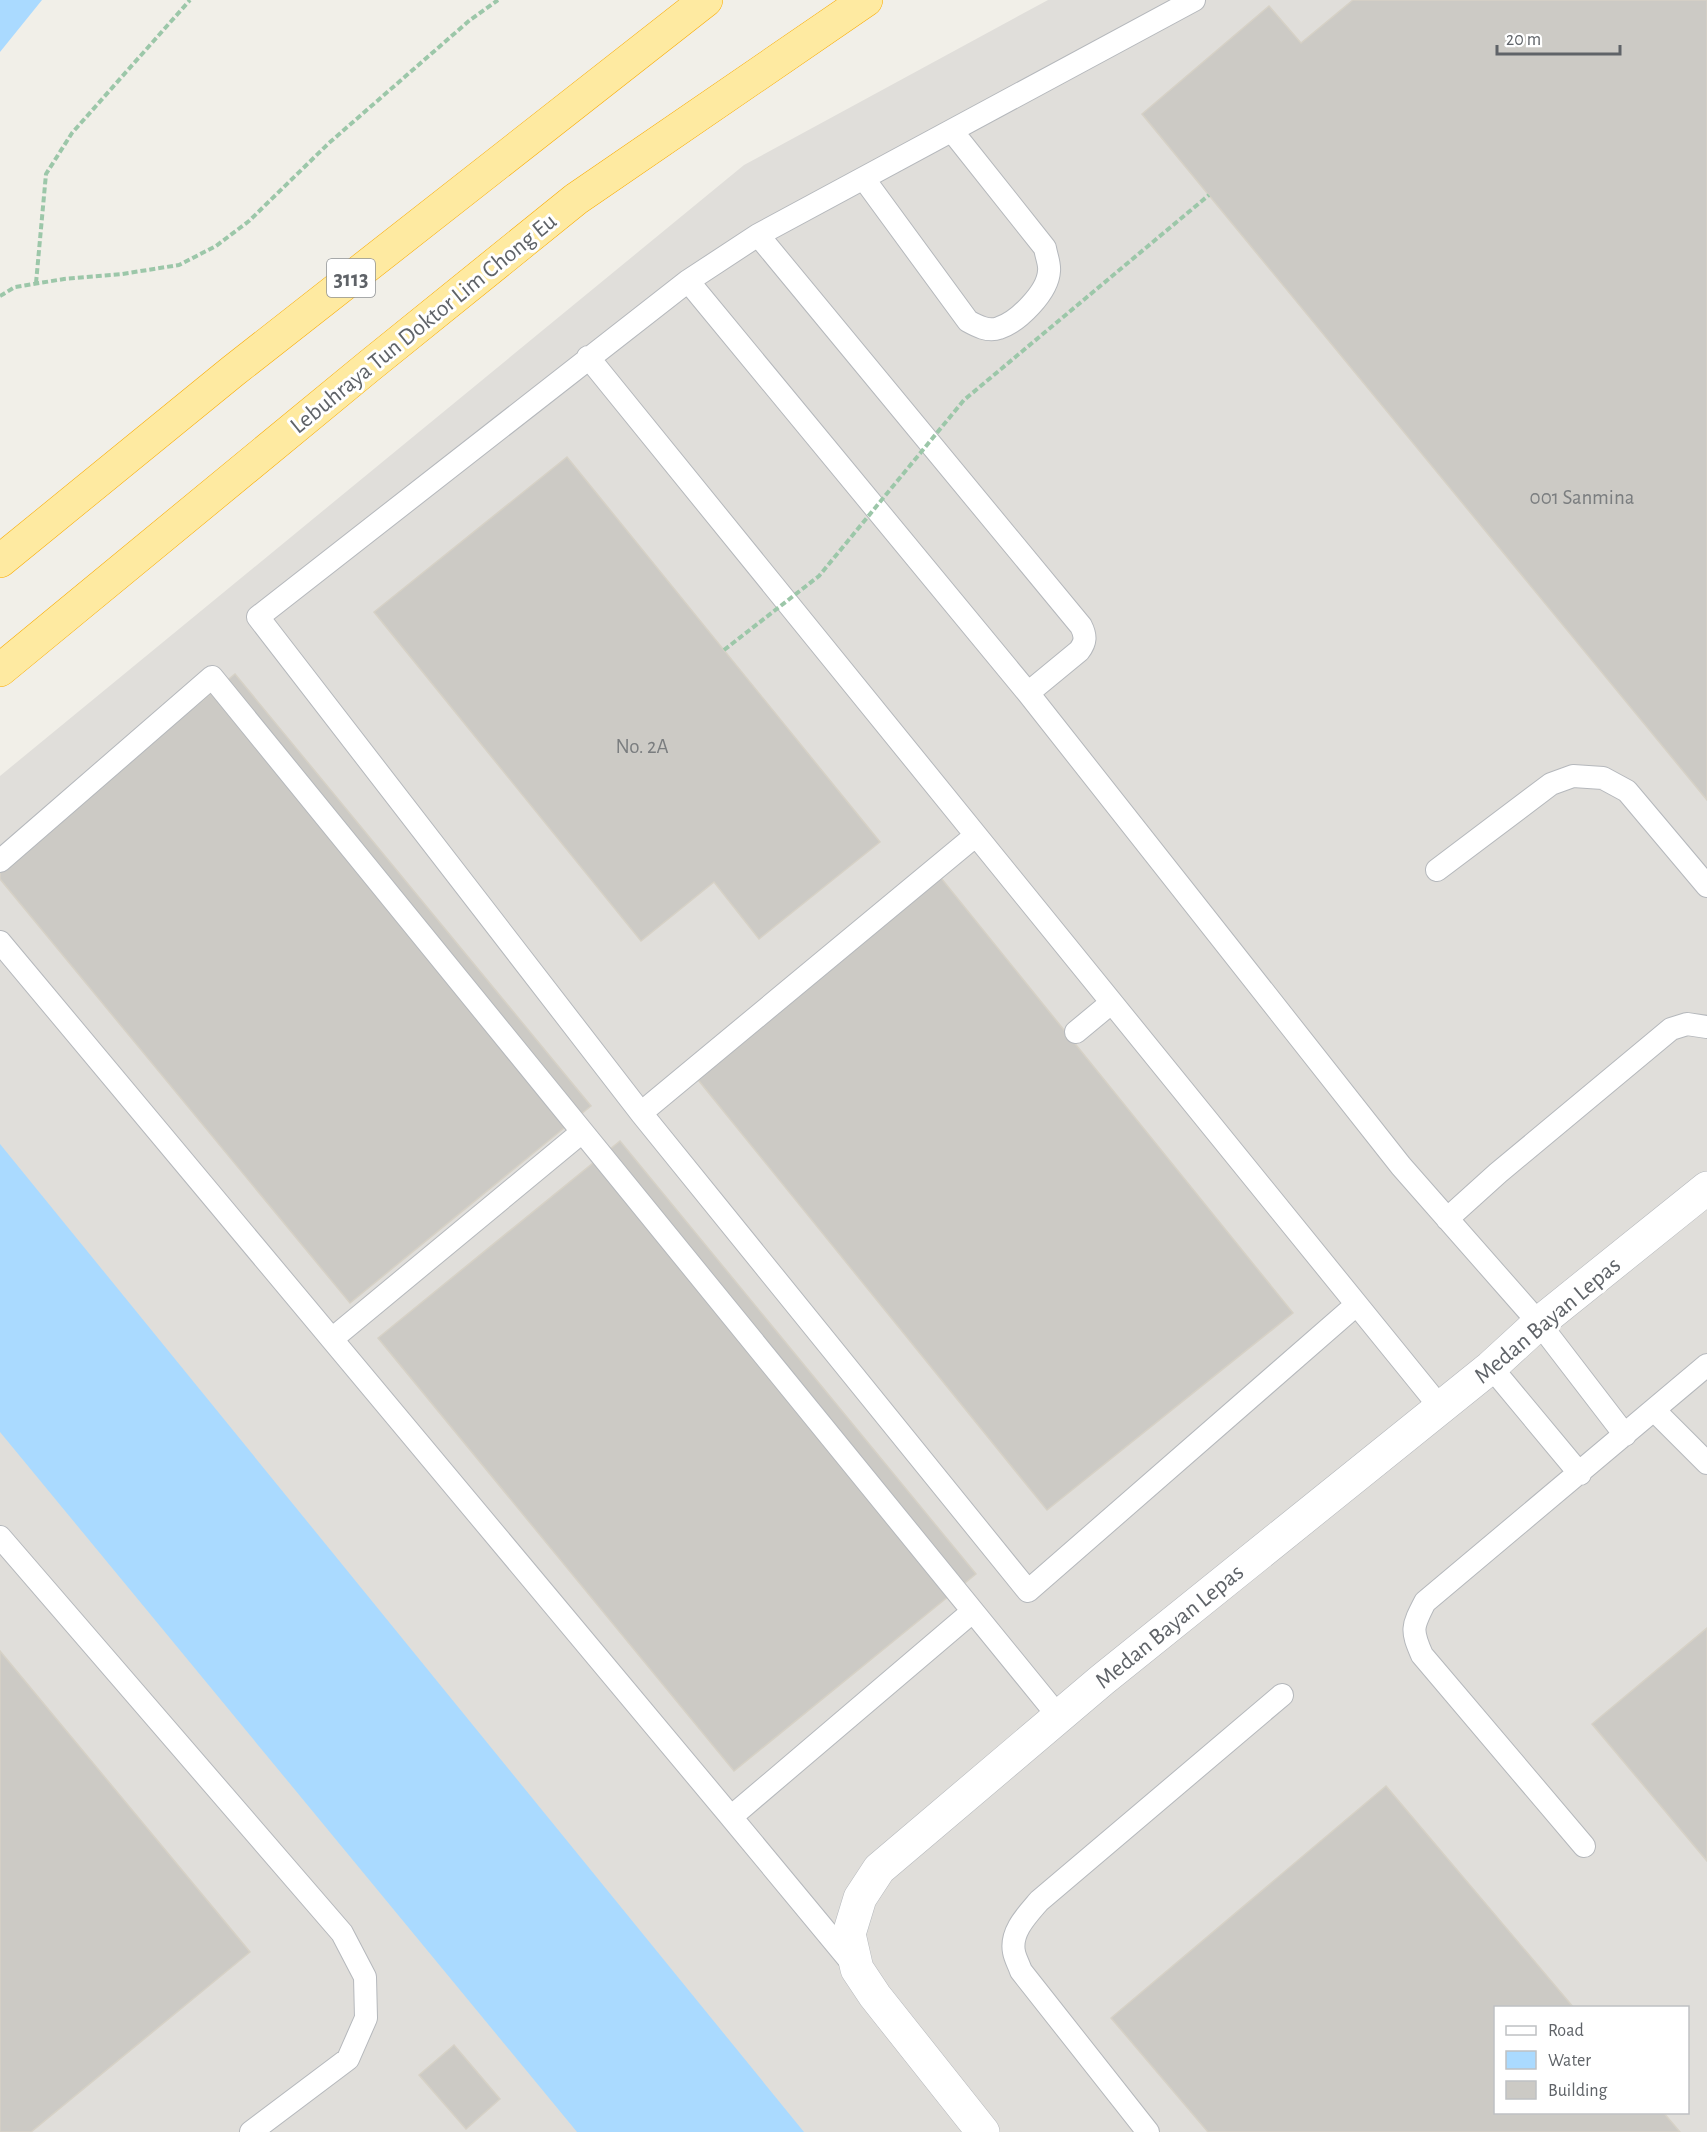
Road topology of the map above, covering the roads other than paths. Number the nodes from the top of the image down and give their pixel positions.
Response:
1 (866, 0) edge
2 (1194, 0) edge
3 (703, 1) edge
4 (952, 131) junction
5 (864, 178) junction
6 (758, 235) junction
7 (688, 281) junction
8 (588, 357) junction
9 (0, 561) edge
10 (0, 670) edge
11 (1028, 693) junction
12 (975, 836) junction
13 (0, 861) edge
14 (1437, 870) dead end
15 (1707, 886) edge
16 (0, 942) edge
17 (1110, 1003) junction
18 (1707, 1028) edge
19 (1076, 1032) dead end
20 (641, 1113) junction
21 (582, 1132) junction
22 (1707, 1188) edge
23 (1447, 1219) junction
24 (1356, 1305) junction
25 (1539, 1323) junction
26 (332, 1339) junction
27 (1707, 1365) edge
28 (1491, 1367) junction
29 (1440, 1407) junction
30 (1654, 1410) junction
31 (1625, 1435) junction
32 (1707, 1463) edge
33 (1580, 1474) junction
34 (0, 1537) edge
35 (972, 1612) junction
36 (1282, 1695) dead end
37 (1059, 1717) junction
38 (730, 1817) junction
39 (1584, 1846) dead end
40 (857, 1968) junction
41 (250, 2132) edge
42 (983, 2132) edge
43 (1148, 2132) edge

1 - 10 highway, Lebuhraya Tun Doktor Lim Chong Eu
2 - 4 lane
3 - 9 highway, 3113
4 - 5 lane
4 - 5 lane
5 - 6 lane
6 - 7 lane
6 - 11 lane
7 - 8 lane
7 - 11 lane
8 - 12 lane
8 - 20 lane
11 - 23 lane
12 - 17 lane
12 - 20 lane
13 - 21 lane
14 - 15 lane
16 - 26 lane
17 - 19 lane
17 - 24 lane
18 - 23 lane
20 - 24 lane
21 - 26 lane
21 - 35 lane
22 - 25 street, Medan Bayan Lepas
23 - 25 lane
24 - 29 lane
25 - 28 street, Medan Bayan Lepas
25 - 31 lane
26 - 38 lane
27 - 30 lane
28 - 29 street, Medan Bayan Lepas
28 - 33 lane
29 - 37 street, Medan Bayan Lepas
30 - 31 lane
30 - 32 lane
31 - 33 lane
33 - 39 lane
34 - 41 lane
35 - 37 lane
35 - 38 lane
36 - 43 lane
37 - 40 street, Medan Bayan Lepas
38 - 40 lane
40 - 42 street, Medan Bayan Lepas

